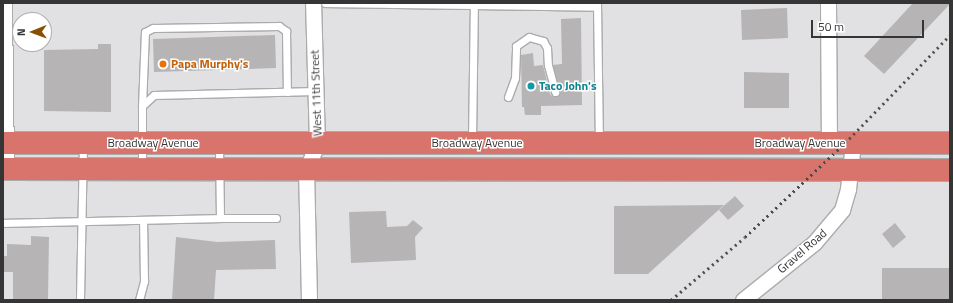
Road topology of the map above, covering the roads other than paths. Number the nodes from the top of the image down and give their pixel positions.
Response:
1 (4, 3) edge
2 (313, 3) edge
3 (325, 3) edge
4 (828, 3) edge
5 (474, 5) junction
6 (597, 5) edge
7 (316, 91) junction
8 (287, 92) junction
9 (555, 92) dead end
10 (508, 97) dead end
11 (142, 106) junction
12 (828, 142) junction
13 (4, 143) edge
14 (83, 143) junction
15 (142, 143) junction
16 (218, 143) junction
17 (472, 143) junction
18 (599, 143) junction
19 (950, 143) edge
20 (318, 144) junction
21 (853, 144) junction
22 (5, 169) edge
23 (82, 170) junction
24 (142, 170) junction
25 (950, 170) edge
26 (219, 171) junction
27 (306, 171) junction
28 (850, 171) junction
29 (220, 218) junction
30 (276, 218) dead end
31 (142, 220) junction
32 (81, 222) junction
33 (3, 223) edge
34 (80, 300) edge
35 (139, 300) edge
36 (309, 300) edge
37 (743, 300) edge

1 - 13 street
2 - 7 street, West 11th Street
3 - 5 lane
4 - 12 street
5 - 6 lane
5 - 17 lane
6 - 18 lane
7 - 8 lane
7 - 20 street, West 11th Street
8 - 11 lane
8 - 11 lane
9 - 10 lane
11 - 15 lane
12 - 18 highway, Broadway Avenue
12 - 21 highway, Broadway Avenue
13 - 14 highway, Broadway Avenue
13 - 22 street
14 - 15 highway, Broadway Avenue
14 - 23 lane
15 - 16 highway, Broadway Avenue
15 - 24 lane
16 - 20 highway, Broadway Avenue
16 - 26 lane
17 - 18 highway, Broadway Avenue
17 - 20 highway, Broadway Avenue
19 - 21 highway, Broadway Avenue
20 - 27 street, West 11th Street
21 - 28 street, Gravel Road
22 - 23 highway
23 - 24 highway
23 - 32 lane
24 - 26 highway
25 - 28 highway
26 - 27 highway
26 - 29 lane
27 - 28 highway
27 - 36 street, West 11th Street
28 - 37 street, Gravel Road
29 - 30 lane
29 - 31 lane
31 - 32 lane
31 - 35 lane
32 - 33 lane
32 - 34 lane

